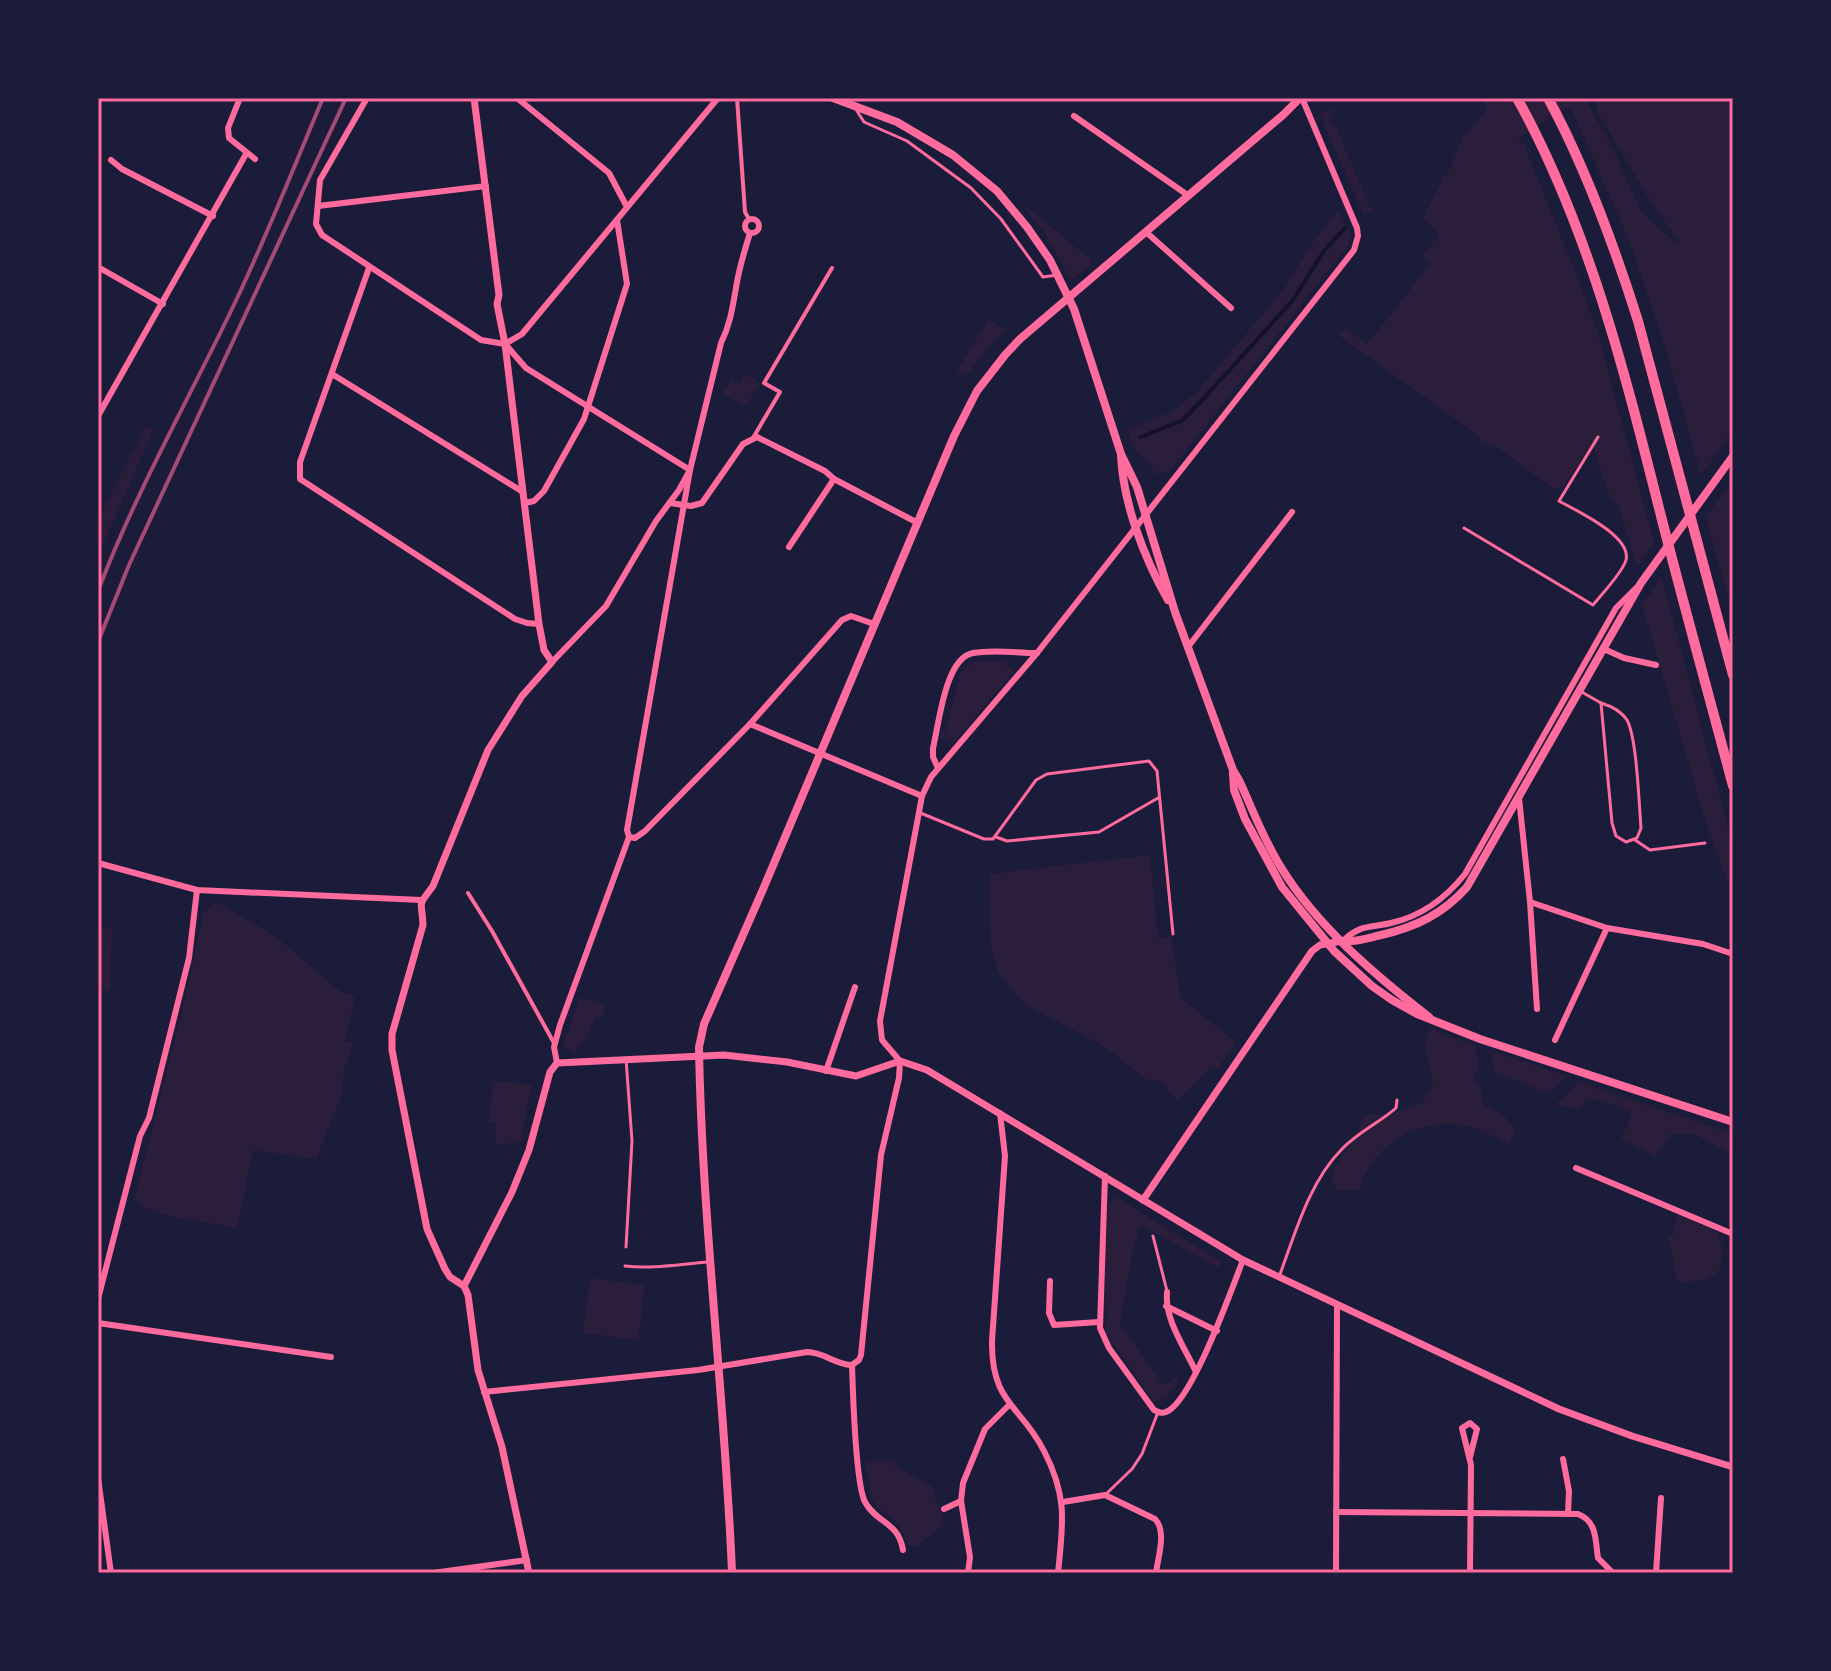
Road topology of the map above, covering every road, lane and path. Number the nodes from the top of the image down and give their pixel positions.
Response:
1 (240, 98) edge
2 (367, 98) edge
3 (474, 98) edge
4 (517, 98) edge
5 (718, 98) edge
6 (737, 98) edge
7 (833, 98) edge
8 (1301, 98) edge
9 (1517, 98) edge
10 (1548, 98) edge
11 (854, 104) junction
12 (1074, 116) dead end
13 (246, 154) junction
14 (255, 159) dead end
15 (111, 160) dead end
16 (486, 186) junction
17 (1189, 196) junction
18 (318, 206) junction
19 (627, 207) junction
20 (213, 216) junction
21 (617, 219) junction
22 (749, 219) junction
23 (1146, 232) junction
24 (750, 233) junction
25 (98, 267) edge
26 (369, 268) junction
27 (832, 268) dead end
28 (1058, 275) junction
29 (163, 304) junction
30 (1231, 308) dead end
31 (505, 344) junction
32 (332, 374) junction
33 (588, 406) junction
34 (98, 416) edge
35 (1598, 437) dead end
36 (753, 438) junction
37 (1121, 454) junction
38 (1733, 455) edge
39 (690, 470) junction
40 (1733, 470) edge
41 (834, 479) junction
42 (523, 492) junction
43 (525, 503) junction
44 (670, 503) junction
45 (685, 504) junction
46 (1292, 512) dead end
47 (1145, 513) junction
48 (916, 522) junction
49 (1136, 525) junction
50 (1464, 528) dead end
51 (789, 547) dead end
52 (1641, 583) junction
53 (1175, 612) junction
54 (539, 624) junction
55 (874, 624) junction
56 (1188, 647) junction
57 (1604, 649) junction
58 (1037, 653) junction
59 (552, 662) junction
60 (1656, 665) dead end
61 (1733, 675) edge
62 (1580, 691) junction
63 (1601, 703) junction
64 (750, 724) junction
65 (820, 754) junction
66 (938, 768) junction
67 (1233, 770) junction
68 (1733, 786) edge
69 (922, 796) junction
70 (1159, 798) junction
71 (1519, 798) junction
72 (918, 812) junction
73 (629, 837) junction
74 (996, 837) junction
75 (1635, 840) junction
76 (1705, 843) dead end
77 (98, 863) edge
78 (197, 890) junction
79 (468, 893) dead end
80 (421, 900) junction
81 (1530, 902) junction
82 (1607, 928) junction
83 (1173, 934) dead end
84 (1343, 941) junction
85 (1326, 943) junction
86 (1733, 954) edge
87 (855, 987) dead end
88 (1537, 1009) dead end
89 (1429, 1017) junction
90 (1555, 1040) dead end
91 (555, 1044) junction
92 (699, 1056) junction
93 (626, 1059) junction
94 (900, 1061) junction
95 (555, 1064) junction
96 (826, 1071) junction
97 (1397, 1100) dead end
98 (1000, 1113) junction
99 (1733, 1122) edge
100 (1576, 1168) dead end
101 (1105, 1176) junction
102 (1143, 1200) junction
103 (1733, 1234) edge
104 (1153, 1236) dead end
105 (626, 1247) dead end
106 (1243, 1260) junction
107 (709, 1262) junction
108 (625, 1266) dead end
109 (1279, 1277) junction
110 (1050, 1281) dead end
111 (464, 1286) junction
112 (1167, 1292) joint
113 (98, 1299) edge
114 (1337, 1304) junction
115 (1166, 1306) junction
116 (1099, 1322) junction
117 (98, 1323) edge
118 (1217, 1331) junction
119 (331, 1357) dead end
120 (852, 1365) junction
121 (718, 1367) junction
122 (1196, 1372) junction
123 (484, 1392) junction
124 (1009, 1405) junction
125 (1158, 1412) junction
126 (1470, 1457) junction
127 (1563, 1459) dead end
128 (1733, 1467) edge
129 (98, 1478) edge
130 (1105, 1495) junction
131 (1661, 1498) dead end
132 (961, 1501) junction
133 (1063, 1502) junction
134 (944, 1509) dead end
135 (1336, 1512) junction
136 (1471, 1513) junction
137 (1568, 1514) junction
138 (903, 1550) dead end
139 (527, 1560) junction
140 (1603, 1565) junction
141 (111, 1573) edge
142 (433, 1573) edge
143 (529, 1573) edge
144 (732, 1573) edge
145 (968, 1573) edge
146 (1058, 1573) edge
147 (1156, 1573) edge
148 (1336, 1573) edge
149 (1470, 1573) edge
150 (1595, 1573) edge
151 (1613, 1573) edge
152 (1656, 1573) edge

1 - 13 street
2 - 18 street
3 - 16 street
4 - 19 street
5 - 19 street
6 - 22 street
7 - 11 main road
8 - 17 main road
8 - 47 street
9 - 68 highway
10 - 61 highway
11 - 28 main road
11 - 28 lane
12 - 17 street
13 - 14 street
13 - 20 street
15 - 20 street
16 - 18 street
16 - 31 street
17 - 23 main road
18 - 26 street
19 - 21 street
20 - 29 street
21 - 31 street
21 - 33 street
22 - 24 street
22 - 24 street
23 - 30 street
23 - 48 main road
24 - 39 street
25 - 29 street
26 - 31 street
26 - 32 street
27 - 36 street
28 - 37 main road
29 - 34 street
31 - 33 street
31 - 42 street
32 - 42 street
32 - 54 street
33 - 39 street
33 - 43 street
35 - 50 lane
36 - 41 street
36 - 45 street
37 - 47 main road
37 - 49 main road
38 - 40 street
38 - 52 main road
39 - 44 street
39 - 45 street
41 - 48 street
41 - 51 street
42 - 43 street
43 - 54 street
44 - 45 street
44 - 59 street
45 - 73 street
46 - 56 street
47 - 49 street
47 - 53 main road
48 - 55 main road
49 - 53 main road
49 - 58 street
52 - 57 main road
52 - 84 street
53 - 56 main road
54 - 59 street
55 - 64 street
55 - 65 main road
56 - 67 main road
57 - 60 street
57 - 62 main road
58 - 66 street
58 - 66 street
59 - 80 street
62 - 63 lane
62 - 71 main road
63 - 75 lane
63 - 75 lane
64 - 65 street
64 - 73 street
65 - 69 street
65 - 92 main road
66 - 69 street
67 - 84 main road
67 - 85 main road
69 - 72 street
70 - 74 lane
70 - 74 lane
70 - 83 lane
71 - 81 street
71 - 84 main road
72 - 74 lane
72 - 94 street
73 - 91 street
75 - 76 lane
77 - 78 street
78 - 80 street
78 - 113 street
79 - 91 street
80 - 111 street
81 - 82 street
81 - 88 street
82 - 86 street
82 - 90 street
84 - 85 street
84 - 89 main road
85 - 89 main road
85 - 102 street
87 - 96 street
89 - 99 main road
91 - 95 street
92 - 93 street
92 - 96 street
92 - 107 main road
93 - 95 street
93 - 105 lane
94 - 96 street
94 - 98 street
94 - 120 street
95 - 111 street
97 - 109 lane
98 - 101 street
98 - 124 street
100 - 103 street
101 - 102 street
101 - 116 street
102 - 106 street
104 - 112 lane
106 - 109 street
106 - 118 street
107 - 108 lane
107 - 121 main road
109 - 114 street
110 - 116 street
111 - 123 street
112 - 115 street
114 - 128 street
114 - 135 street
115 - 118 street
115 - 122 street
116 - 125 street
117 - 119 street
118 - 122 street
120 - 121 street
120 - 138 street
121 - 123 street
121 - 144 main road
122 - 125 street
123 - 139 street
124 - 132 street
124 - 133 street
125 - 130 lane
126 - 126 street
126 - 136 street
127 - 137 street
129 - 141 street
130 - 133 street
130 - 147 street
131 - 152 street
132 - 134 street
132 - 145 street
133 - 146 street
135 - 136 street
135 - 148 street
136 - 137 street
136 - 149 street
137 - 140 street
139 - 142 street
139 - 143 street
140 - 150 street
140 - 151 street

